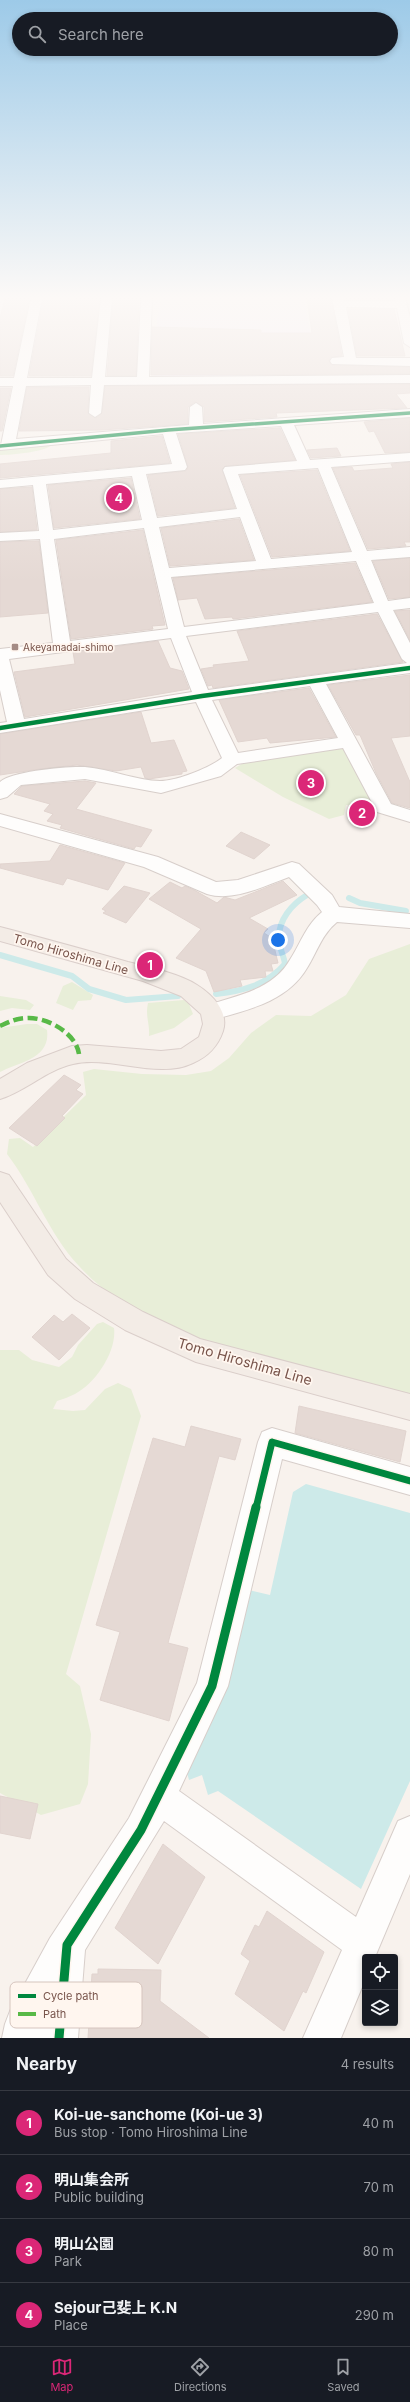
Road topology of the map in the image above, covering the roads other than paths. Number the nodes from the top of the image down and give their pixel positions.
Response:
1 (18, 393) edge
2 (97, 393) edge
3 (196, 407) dead end
4 (95, 413) dead end
5 (410, 413) edge
6 (285, 421) junction
7 (196, 428) junction
8 (168, 430) junction
9 (5, 445) edge
10 (410, 457) edge
11 (324, 464) junction
12 (306, 465) junction
13 (138, 471) junction
14 (39, 481) junction
15 (0, 484) edge
16 (245, 512) junction
17 (151, 523) junction
18 (46, 535) junction
19 (0, 537) edge
20 (410, 552) edge
21 (361, 556) junction
22 (265, 564) junction
23 (164, 573) junction
24 (410, 603) edge
25 (382, 605) junction
26 (177, 632) junction
27 (62, 646) junction
28 (0, 654) edge
29 (410, 659) edge
30 (410, 668) edge
31 (316, 681) junction
32 (202, 696) junction
33 (17, 726) junction
34 (0, 728) edge
35 (349, 742) junction
36 (232, 759) junction
37 (0, 793) edge
38 (410, 816) edge
39 (0, 820) edge
40 (43, 832) junction
41 (0, 835) edge
42 (332, 914) junction
43 (410, 921) edge
44 (0, 934) edge
45 (212, 1012) junction
46 (0, 1090) edge
47 (0, 1182) edge
48 (410, 1407) edge
49 (410, 1481) edge
50 (159, 1798) junction
51 (410, 1833) edge
52 (362, 1943) junction
53 (67, 1945) junction
54 (46, 1982) edge
55 (64, 1982) edge
56 (22, 2028) edge
57 (60, 2028) edge
58 (21, 2038) edge
59 (59, 2038) edge
60 (322, 2038) edge

1 - 9 street
2 - 4 street
3 - 7 street
5 - 6 street
6 - 7 street
6 - 12 street
7 - 8 street
8 - 9 street
8 - 13 street
10 - 11 street
11 - 12 street
11 - 21 street
12 - 16 street
13 - 14 street
13 - 17 street
14 - 15 street
14 - 18 street
16 - 17 street
16 - 22 street
17 - 18 street
17 - 23 street
18 - 19 street
18 - 27 street
20 - 21 street
21 - 22 street
21 - 25 street
22 - 23 street
23 - 26 street
24 - 25 street
25 - 26 street
25 - 29 street
26 - 27 street
26 - 32 street
27 - 28 street
28 - 33 street
30 - 31 street
31 - 32 street
31 - 35 street
32 - 33 street
32 - 36 street
33 - 34 street
35 - 36 street
35 - 38 street
36 - 37 street
39 - 40 street
40 - 41 street
40 - 42 street
42 - 43 street
42 - 45 street
44 - 45 main road, Tomo Hiroshima Line
45 - 46 main road
47 - 48 main road, Tomo Hiroshima Line
49 - 50 street
50 - 52 street
50 - 53 street
51 - 52 street
52 - 60 street
53 - 54 street
53 - 55 street
56 - 58 street
57 - 59 street

